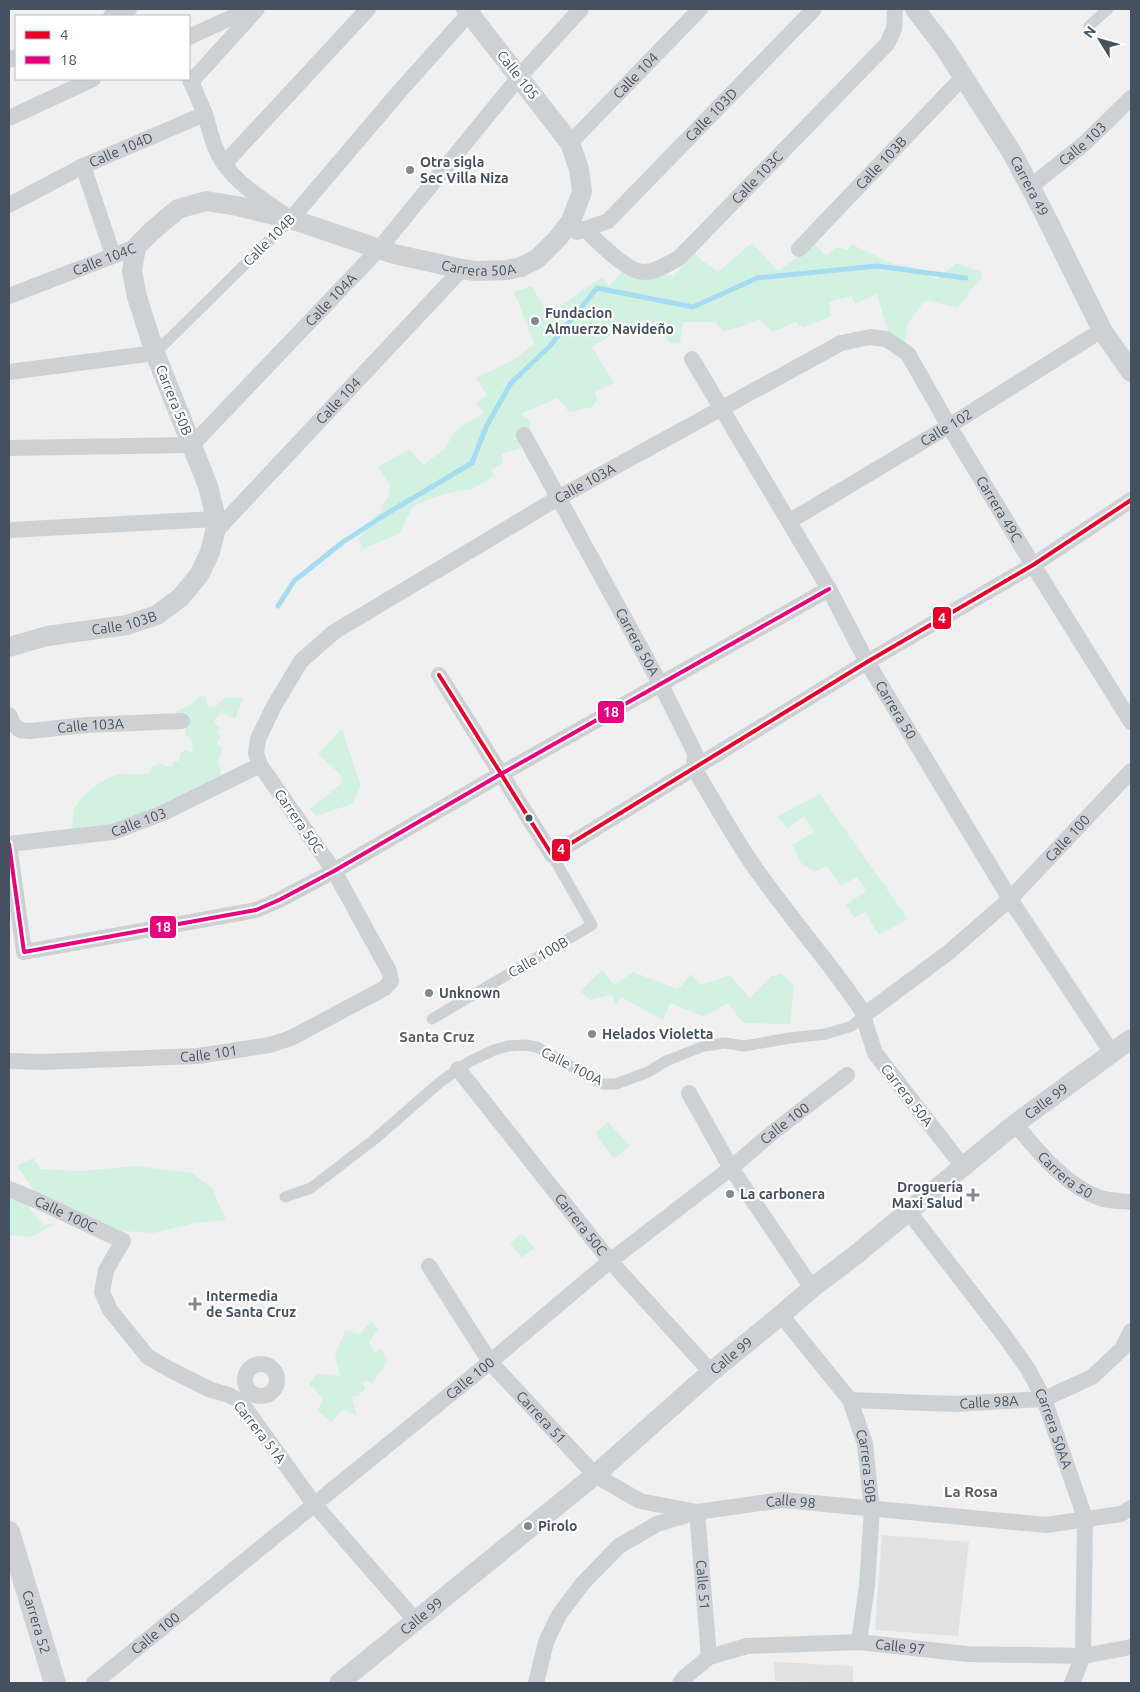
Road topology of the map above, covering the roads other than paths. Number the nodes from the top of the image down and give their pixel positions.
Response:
1 (129, 9) edge
2 (250, 9) edge
3 (257, 9) edge
4 (368, 9) edge
5 (581, 9) edge
6 (700, 9) edge
7 (814, 9) edge
8 (895, 9) edge
9 (915, 9) edge
10 (1108, 9) edge
11 (469, 10) edge
12 (114, 15) edge
13 (1088, 26) dead end
14 (190, 36) edge
15 (519, 77) junction
16 (963, 77) junction
17 (91, 80) edge
18 (190, 80) edge
19 (1131, 98) edge
20 (205, 114) junction
21 (9, 118) edge
22 (570, 143) junction
23 (224, 164) junction
24 (83, 166) junction
25 (1030, 188) junction
26 (219, 202) joint
27 (9, 205) edge
28 (291, 219) junction
29 (584, 229) junction
30 (558, 238) junction
31 (136, 247) junction
32 (379, 250) junction
33 (799, 250) dead end
34 (113, 255) junction
35 (462, 269) junction
36 (9, 296) edge
37 (1102, 330) junction
38 (841, 343) joint
39 (155, 353) junction
40 (692, 359) dead end
41 (9, 372) edge
42 (1131, 372) edge
43 (723, 409) junction
44 (949, 426) junction
45 (524, 435) dead end
46 (192, 445) junction
47 (9, 448) edge
48 (558, 498) junction
49 (1131, 500) edge
50 (790, 522) junction
51 (216, 525) junction
52 (9, 530) edge
53 (210, 552) joint
54 (1033, 565) junction
55 (829, 589) junction
56 (9, 646) edge
57 (867, 662) junction
58 (439, 675) dead end
59 (661, 685) junction
60 (9, 715) edge
61 (182, 721) dead end
62 (1131, 722) edge
63 (258, 739) joint
64 (260, 765) junction
65 (694, 768) junction
66 (1131, 771) edge
67 (502, 774) junction
68 (9, 844) edge
69 (552, 855) junction
70 (334, 871) junction
71 (1010, 900) junction
72 (390, 981) joint
73 (864, 1016) junction
74 (432, 1019) dead end
75 (1131, 1039) edge
76 (1112, 1053) junction
77 (9, 1060) edge
78 (458, 1069) junction
79 (847, 1075) dead end
80 (689, 1093) dead end
81 (1015, 1124) junction
82 (731, 1168) junction
83 (964, 1168) junction
84 (9, 1189) edge
85 (285, 1197) dead end
86 (1131, 1202) edge
87 (909, 1212) junction
88 (123, 1241) joint
89 (610, 1261) junction
90 (429, 1266) dead end
91 (812, 1288) junction
92 (781, 1315) junction
93 (1131, 1331) edge
94 (490, 1362) junction
95 (711, 1372) junction
96 (1044, 1399) junction
97 (850, 1400) junction
98 (595, 1475) junction
99 (314, 1504) junction
100 (1131, 1508) edge
101 (872, 1510) junction
102 (697, 1512) junction
103 (1085, 1518) junction
104 (9, 1532) edge
105 (416, 1621) junction
106 (859, 1642) junction
107 (1131, 1648) edge
108 (1083, 1656) junction
109 (710, 1657) junction
110 (55, 1683) edge
111 (94, 1683) edge
112 (339, 1683) edge
113 (536, 1683) edge
114 (680, 1683) edge
115 (1072, 1683) edge

1 - 12 street
2 - 14 street
3 - 18 street
4 - 23 street
5 - 15 street, Calle 104A
6 - 22 street, Calle 104
7 - 29 street, Calle 103D
8 - 29 street, Calle 103C
9 - 16 street, Carrera 49
10 - 13 street
11 - 15 street, Calle 105
11 - 28 street, Calle 104B
15 - 22 street, Calle 105
15 - 32 street, Calle 104A
16 - 25 street, Carrera 49
16 - 33 street, Calle 103B
17 - 21 street
18 - 20 street
19 - 25 street, Calle 103
20 - 23 street, Carrera 50A
20 - 24 street, Calle 104D
22 - 30 street, Carrera 50A
23 - 28 street, Carrera 50A
24 - 27 street, Calle 104D
24 - 34 street
25 - 37 street, Carrera 49
26 - 28 street, Carrera 50A
26 - 31 street, Calle 104C
28 - 32 street, Carrera 50A
28 - 39 street, Calle 104B
29 - 30 street
30 - 35 street, Carrera 50A
31 - 34 street, Calle 104C
31 - 39 street, Carrera 50B
32 - 35 street, Carrera 50A
32 - 46 street, Calle 104A
34 - 36 street, Calle 104C
35 - 51 street, Calle 104
37 - 42 street, Carrera 49
37 - 44 street, Calle 102
38 - 43 street, Calle 103A
38 - 44 street, Carrera 49C
39 - 41 street
39 - 46 street, Carrera 50B
40 - 43 street, Carrera 50
43 - 48 street, Calle 103A
43 - 50 street, Carrera 50
44 - 50 street, Calle 102
44 - 54 street, Carrera 49C
45 - 48 street, Carrera 50A
46 - 47 street
46 - 51 street, Carrera 50B
48 - 59 street, Carrera 50A
48 - 63 street, Calle 103A
49 - 54 street
50 - 55 street, Carrera 50
51 - 52 street
51 - 53 street, Carrera 50B
53 - 56 street, Calle 103B
54 - 57 street
54 - 62 street, Carrera 49C
55 - 57 street, Carrera 50
55 - 59 street
57 - 65 street
57 - 71 street, Carrera 50
58 - 67 street
59 - 65 street, Carrera 50A
59 - 67 street
60 - 61 street, Calle 103A
63 - 64 street, Carrera 50C
64 - 68 street, Calle 103
64 - 70 street, Carrera 50C
65 - 69 street
65 - 73 street, Carrera 50A
66 - 71 street, Calle 100
67 - 69 street
67 - 70 street
68 - 70 street
69 - 74 street, Calle 100B
70 - 72 street, Carrera 50C
71 - 73 street, Calle 100
71 - 76 street, Carrera 50
72 - 77 street, Calle 101
73 - 78 street, Calle 100A
73 - 83 street, Carrera 50A
75 - 76 street, Calle 99
76 - 81 street, Calle 99
78 - 85 street, Calle 100A
78 - 89 street, Carrera 50C
79 - 82 street, Calle 100
80 - 82 street
81 - 83 street, Calle 99
81 - 86 street, Carrera 50
82 - 89 street, Calle 100
82 - 91 street
83 - 87 street, Calle 99
84 - 88 street, Calle 100C
87 - 91 street, Calle 99
87 - 96 street, Carrera 50AA
88 - 99 street, Carrera 51A
89 - 94 street, Calle 100
89 - 95 street, Carrera 50C
90 - 94 street, Carrera 51
91 - 92 street, Calle 99
92 - 95 street, Calle 99
92 - 97 street, Carrera 50B
93 - 96 street, Calle 98A
94 - 98 street, Carrera 51
94 - 99 street, Calle 100
95 - 98 street, Calle 99
96 - 97 street, Calle 98A
96 - 103 street, Carrera 50AA
97 - 101 street, Carrera 50B
98 - 102 street, Carrera 51
98 - 105 street, Calle 99
99 - 105 street, Carrera 51A
99 - 111 street, Calle 100
100 - 103 street, Calle 98
101 - 102 street, Calle 98
101 - 103 street, Calle 98
101 - 106 street, Carrera 50B
102 - 109 street, Calle 51
102 - 113 street, Calle 98
103 - 108 street, Carrera 50AA
104 - 110 main road, Carrera 52
105 - 112 street, Calle 99
106 - 108 street, Calle 97
106 - 109 street, Calle 97
107 - 108 street, Calle 97
108 - 115 street, Carrera 50AA
109 - 114 street, Calle 97

